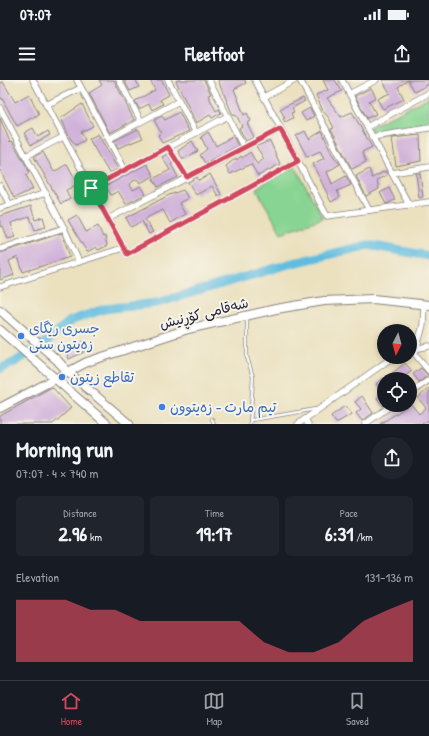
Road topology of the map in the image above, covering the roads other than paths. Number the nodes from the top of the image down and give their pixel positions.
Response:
1 (33, 80) edge
2 (77, 80) edge
3 (119, 80) edge
4 (168, 80) edge
5 (209, 80) edge
6 (255, 80) edge
7 (295, 80) edge
8 (300, 80) edge
9 (342, 80) edge
10 (376, 80) edge
11 (81, 88) junction
12 (429, 93) edge
13 (349, 94) junction
14 (264, 97) junction
15 (179, 101) junction
16 (46, 105) junction
17 (0, 108) edge
18 (228, 116) junction
19 (141, 121) junction
20 (367, 127) junction
21 (429, 128) edge
22 (280, 129) junction
23 (196, 133) junction
24 (63, 137) junction
25 (372, 137) junction
26 (109, 139) junction
27 (168, 147) junction
28 (244, 148) junction
29 (26, 156) junction
30 (298, 161) junction
31 (429, 167) edge
32 (125, 170) junction
33 (392, 173) junction
34 (187, 177) junction
35 (0, 186) edge
36 (91, 188) junction
37 (46, 193) junction
38 (429, 202) edge
39 (409, 204) junction
40 (10, 205) junction
41 (0, 208) edge
42 (370, 210) junction
43 (108, 219) junction
44 (64, 228) junction
45 (123, 248) junction
46 (0, 249) edge
47 (79, 262) junction
48 (0, 287) edge
49 (427, 305) edge
50 (0, 310) edge
51 (247, 315) junction
52 (0, 330) edge
53 (417, 345) edge
54 (429, 346) edge
55 (417, 348) edge
56 (417, 357) edge
57 (383, 364) edge
58 (429, 371) edge
59 (68, 372) junction
60 (56, 378) junction
61 (429, 380) edge
62 (417, 388) edge
63 (0, 408) edge
64 (319, 409) junction
65 (382, 412) edge
66 (212, 419) dead end
67 (252, 420) junction
68 (307, 422) edge
69 (107, 424) edge
70 (129, 424) edge
71 (214, 424) edge
72 (250, 424) edge
73 (298, 424) edge
74 (365, 424) edge

1 - 16 street
2 - 11 street
3 - 19 street
4 - 15 street
5 - 18 street
6 - 14 street
7 - 14 street
8 - 42 street
9 - 13 street
10 - 13 street
11 - 16 street
11 - 26 street
12 - 20 street
13 - 20 street
14 - 22 street
15 - 19 street
15 - 23 street
16 - 24 street
17 - 29 street
18 - 23 street
18 - 28 street
19 - 26 street
20 - 25 street
21 - 25 street
22 - 28 street
22 - 30 street
23 - 27 street
24 - 29 street
24 - 36 street
25 - 33 street
26 - 32 street
27 - 32 street
27 - 34 street
28 - 34 street
29 - 37 street
30 - 42 street
30 - 45 street
31 - 33 street
32 - 36 street
33 - 39 street
34 - 43 street
35 - 40 street
36 - 43 street
37 - 40 street
37 - 44 street
38 - 39 street
39 - 42 street
40 - 41 street
43 - 45 street
44 - 46 street
44 - 47 street
45 - 47 street
47 - 48 street
49 - 51 main road, شەقامی کۆڕنیش
49 - 53 street
50 - 59 main road
51 - 59 main road, شەقامی کۆڕنیش
51 - 67 lane
52 - 60 main road
54 - 55 street
56 - 58 street
57 - 64 street
59 - 60 main road, شەقامی کۆڕنیش
59 - 70 main road
60 - 63 main road, شەقامی کۆڕنیش
60 - 69 main road
61 - 62 street
64 - 67 lane
64 - 68 street
65 - 74 street
66 - 71 lane
67 - 72 lane
68 - 73 street

